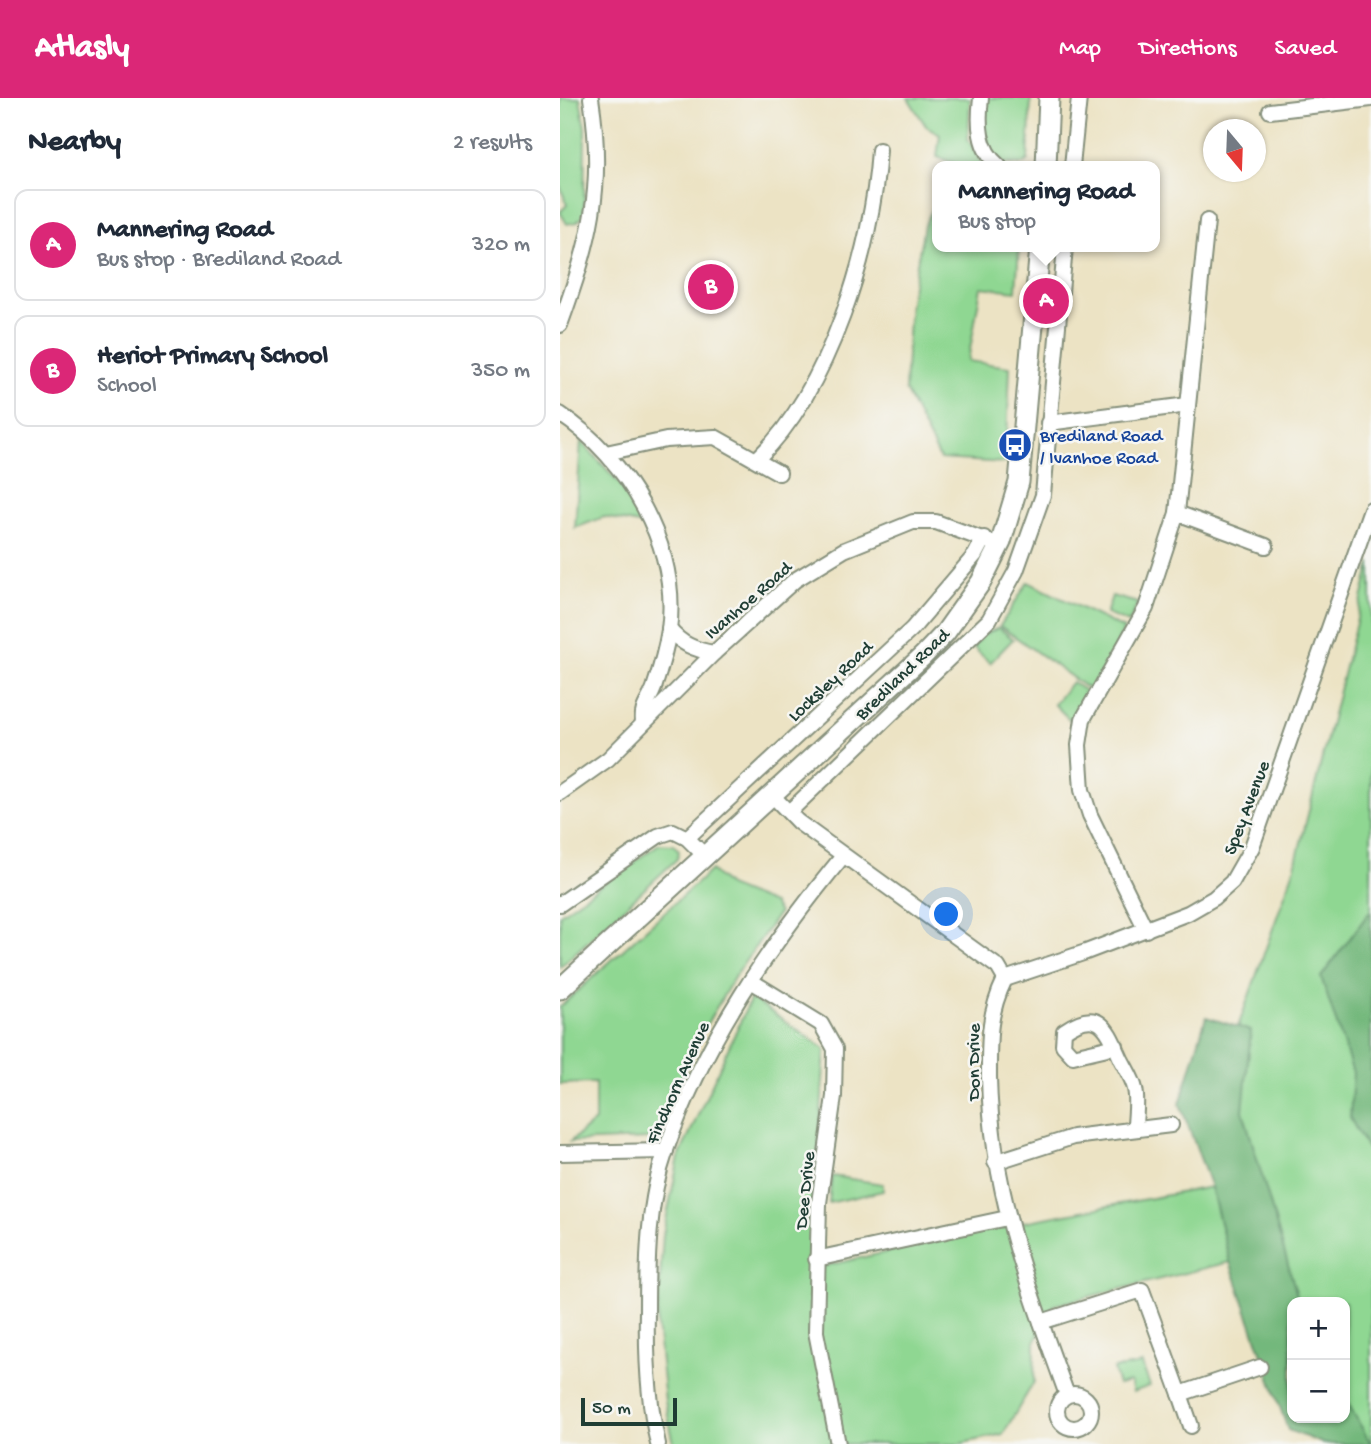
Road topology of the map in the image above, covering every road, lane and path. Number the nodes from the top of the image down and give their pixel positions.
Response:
1 (591, 98) edge
2 (981, 98) edge
3 (1049, 98) edge
4 (1079, 98) edge
5 (1371, 99) edge
6 (1270, 111) dead end
7 (880, 150) dead end
8 (994, 161) edge
9 (1046, 161) edge
10 (1073, 161) edge
11 (1207, 221) dead end
12 (1040, 252) edge
13 (1065, 252) edge
14 (560, 325) edge
15 (1188, 405) junction
16 (560, 414) edge
17 (1048, 423) junction
18 (606, 453) junction
19 (758, 458) junction
20 (779, 473) dead end
21 (1371, 509) edge
22 (1177, 513) junction
23 (991, 542) junction
24 (1266, 545) dead end
25 (669, 629) junction
26 (714, 653) junction
27 (643, 722) junction
28 (560, 793) edge
29 (771, 794) junction
30 (789, 812) junction
31 (687, 838) junction
32 (705, 856) junction
33 (843, 856) junction
34 (560, 904) edge
35 (1146, 930) junction
36 (1005, 979) junction
37 (751, 981) junction
38 (560, 989) edge
39 (1116, 1046) dead end
40 (1171, 1125) dead end
41 (1135, 1128) junction
42 (666, 1151) junction
43 (560, 1153) edge
44 (995, 1162) junction
45 (1007, 1218) junction
46 (816, 1259) junction
47 (1041, 1322) junction
48 (1260, 1367) dead end
49 (1180, 1394) junction
50 (1067, 1395) dead end
51 (1191, 1426) dead end
52 (658, 1444) edge
53 (838, 1444) edge

1 - 14 street
2 - 8 street
3 - 9 street
4 - 10 street
5 - 6 street
7 - 19 street
11 - 15 street
12 - 23 street, Brediland Road
13 - 17 street, Brediland Road
15 - 17 street
15 - 22 street
16 - 18 street
17 - 30 street, Brediland Road
18 - 19 street
18 - 25 street
19 - 20 street
21 - 35 street, Spey Avenue
22 - 24 street
22 - 35 street
23 - 26 street, Ivanhoe Road
23 - 29 street, Brediland Road
23 - 31 street, Locksley Road
25 - 26 street
25 - 27 street
26 - 27 street, Ivanhoe Road
27 - 28 street, Ivanhoe Road
29 - 30 street
29 - 32 street, Brediland Road
30 - 33 street
31 - 32 street
31 - 34 street
32 - 38 street, Brediland Road
33 - 36 street
33 - 37 street, Findhorn Avenue
35 - 36 street, Spey Avenue
36 - 44 street, Don Drive
37 - 42 street, Findhorn Avenue
37 - 46 street, Dee Drive
39 - 41 street
40 - 41 street
41 - 44 street
42 - 43 street
42 - 52 street, Findhorn Avenue
44 - 45 street, Don Drive
45 - 46 street
45 - 47 street, Don Drive
46 - 53 street, Dee Drive
47 - 49 street
47 - 50 street, Don Drive
48 - 49 street
49 - 51 street

